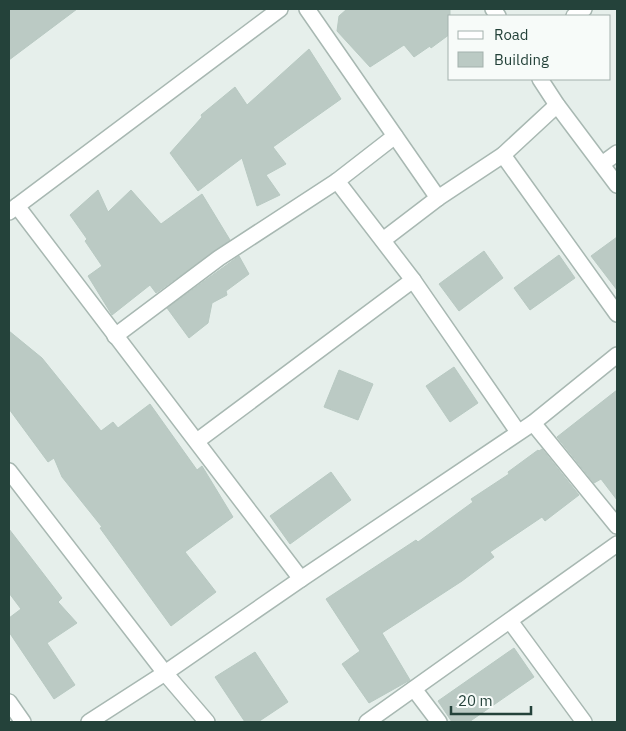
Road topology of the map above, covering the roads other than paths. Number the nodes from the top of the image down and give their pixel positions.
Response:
1 (280, 9) edge
2 (307, 9) edge
3 (541, 80) edge
4 (557, 105) junction
5 (394, 136) junction
6 (617, 153) edge
7 (503, 155) junction
8 (602, 164) junction
9 (337, 181) junction
10 (617, 185) edge
11 (438, 198) junction
12 (13, 209) edge
13 (383, 240) junction
14 (413, 280) junction
15 (617, 314) edge
16 (115, 336) junction
17 (617, 355) edge
18 (533, 423) junction
19 (518, 432) junction
20 (197, 441) junction
21 (9, 471) edge
22 (617, 526) edge
23 (617, 544) edge
24 (301, 579) junction
25 (510, 621) junction
26 (165, 673) junction
27 (414, 689) junction
28 (9, 702) edge
29 (22, 722) edge
30 (89, 722) edge
31 (207, 722) edge
32 (367, 722) edge
33 (439, 722) edge
34 (584, 722) edge

1 - 12 street
2 - 5 street
3 - 4 street
4 - 7 street
4 - 8 street
5 - 9 street
5 - 11 street
6 - 8 street
7 - 11 street
7 - 15 street
8 - 10 street
9 - 13 street
9 - 16 street
11 - 13 street
12 - 16 street
13 - 14 street
14 - 19 street
14 - 20 street
16 - 20 street
17 - 18 street
18 - 19 street
18 - 22 street
19 - 24 street
20 - 24 street
21 - 26 street
23 - 25 street
24 - 26 street
25 - 27 street
25 - 34 street
26 - 30 street
26 - 31 street
27 - 32 street
27 - 33 street
28 - 29 street

